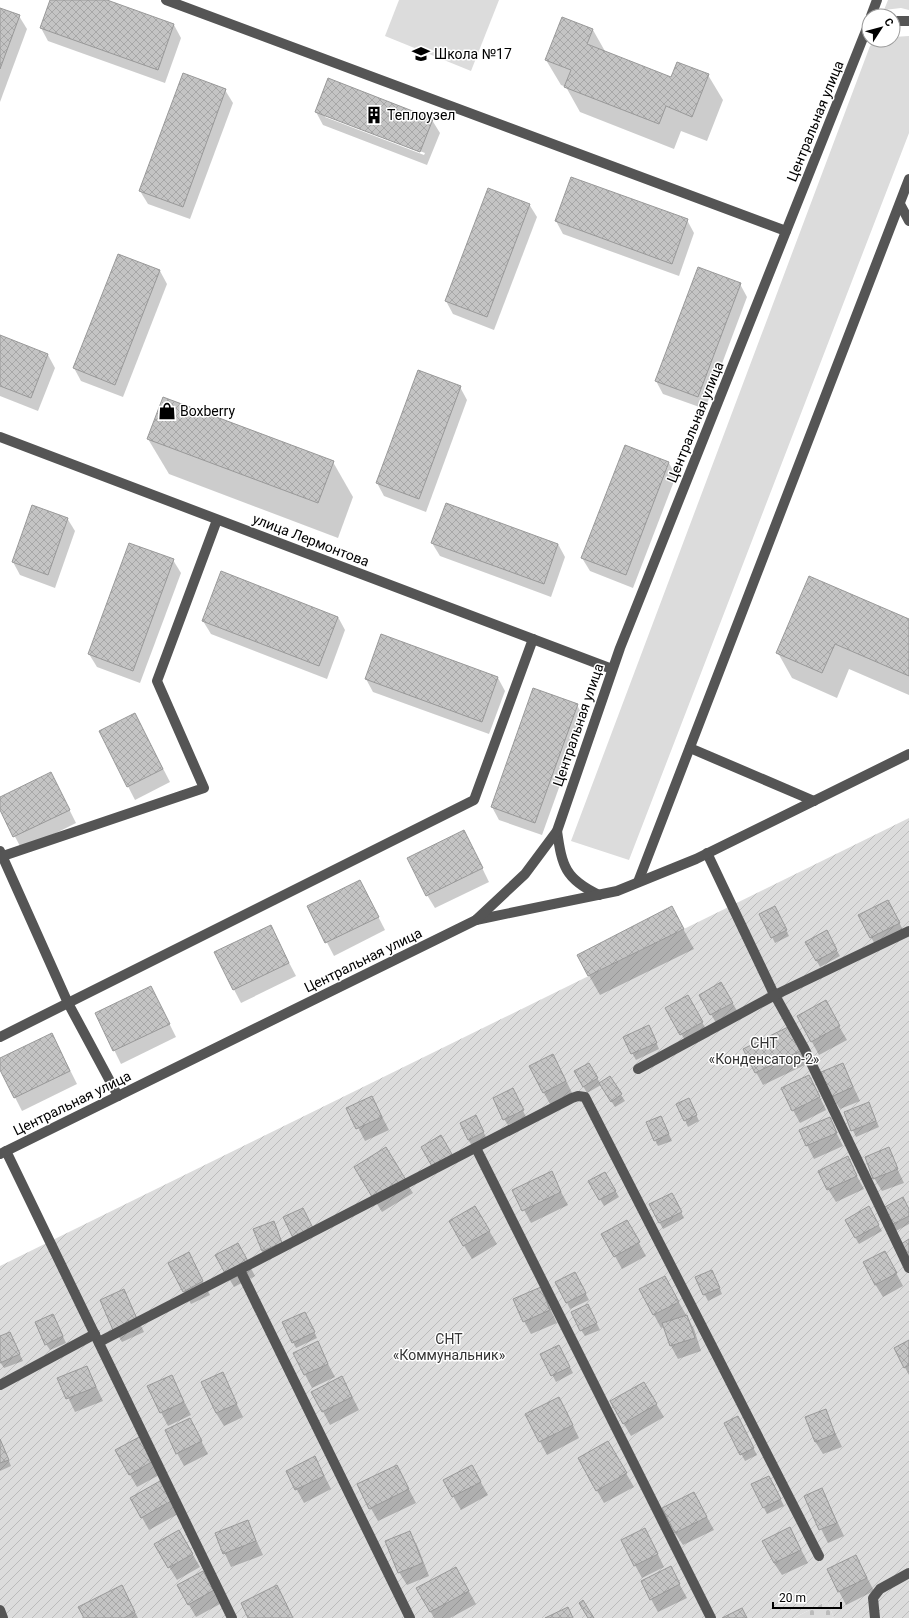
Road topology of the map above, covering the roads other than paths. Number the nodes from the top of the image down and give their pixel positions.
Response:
1 (166, 0) edge
2 (861, 44) edge
3 (909, 179) edge
4 (900, 204) junction
5 (909, 221) edge
6 (786, 231) junction
7 (0, 438) edge
8 (217, 520) junction
9 (534, 639) junction
10 (612, 669) junction
11 (690, 748) junction
12 (909, 754) edge
13 (814, 801) junction
14 (557, 831) junction
15 (707, 854) junction
16 (1, 855) edge
17 (638, 882) junction
18 (600, 895) junction
19 (476, 920) junction
20 (909, 931) edge
21 (775, 995) junction
22 (68, 1003) junction
23 (0, 1037) edge
24 (638, 1069) dead end
25 (118, 1096) junction
26 (476, 1148) junction
27 (3, 1152) edge
28 (909, 1268) edge
29 (240, 1270) junction
30 (97, 1338) junction
31 (0, 1385) edge
32 (820, 1556) dead end
33 (909, 1573) edge
34 (0, 1610) edge
35 (3, 1618) edge
36 (232, 1618) edge
37 (410, 1618) edge
38 (711, 1618) edge
39 (875, 1618) edge

1 - 6 street
2 - 6 street, Центральная улица
3 - 4 street
4 - 5 street
4 - 11 street
6 - 10 street, Центральная улица
7 - 8 street, улица Лермонтова
8 - 9 street, улица Лермонтова
8 - 16 street
9 - 10 street, улица Лермонтова
9 - 22 street
10 - 14 street, Центральная улица
11 - 13 street
11 - 17 street
12 - 13 street
13 - 15 street
14 - 18 street
14 - 19 street, Центральная улица
15 - 17 street
15 - 21 street
16 - 22 street
17 - 18 street
18 - 19 street
19 - 25 street, Центральная улица
20 - 21 street
21 - 24 street
21 - 28 street
22 - 23 street
22 - 25 street
25 - 27 street, Центральная улица
26 - 29 street
26 - 32 street
26 - 38 street
27 - 30 street
29 - 30 street
29 - 37 street
30 - 31 street
30 - 36 street
33 - 39 street
34 - 35 street

